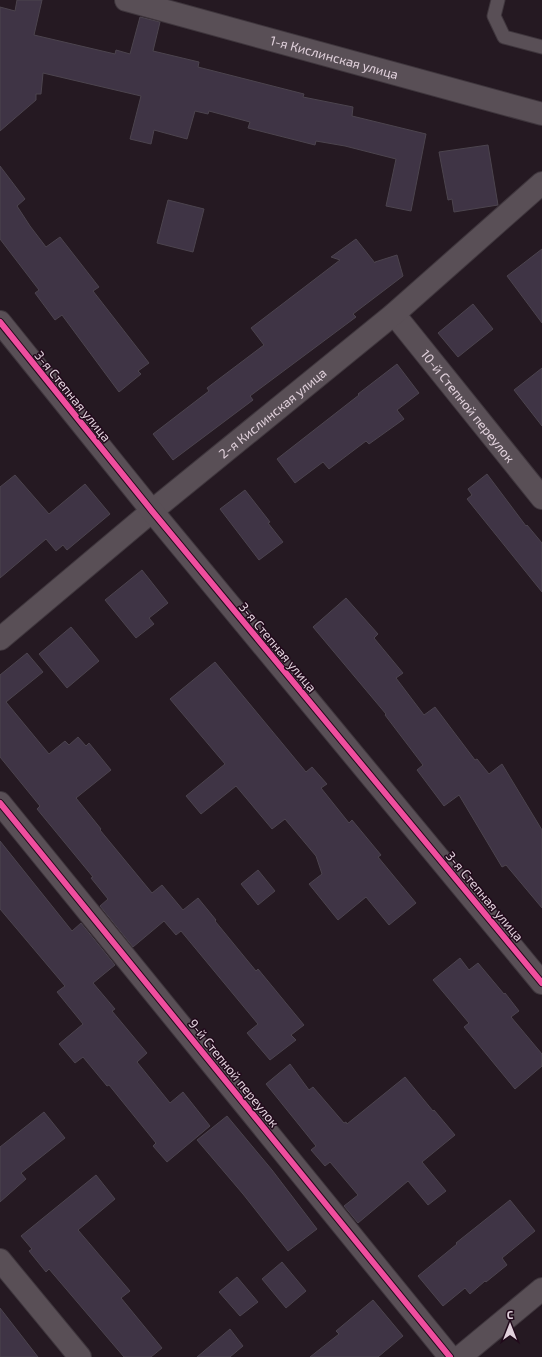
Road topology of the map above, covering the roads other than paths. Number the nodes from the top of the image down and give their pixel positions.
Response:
1 (126, 0) edge
2 (498, 0) edge
3 (542, 47) edge
4 (542, 114) edge
5 (542, 183) edge
6 (394, 314) junction
7 (0, 322) edge
8 (542, 498) edge
9 (152, 511) junction
10 (0, 639) edge
11 (0, 803) edge
12 (542, 983) edge
13 (0, 1260) edge
14 (542, 1289) edge
15 (80, 1357) edge
16 (450, 1357) edge
17 (460, 1357) edge

1 - 4 street, 1-я Кислинская улица
2 - 3 lane
5 - 6 street, 2-я Кислинская улица
6 - 8 street, 10-й Степной переулок
6 - 9 street, 2-я Кислинская улица
7 - 9 street, 3-я Степная улица
9 - 10 street, 2-я Кислинская улица
9 - 12 street, 3-я Степная улица
11 - 16 street, 9-й Степной переулок
13 - 15 street
14 - 17 street

